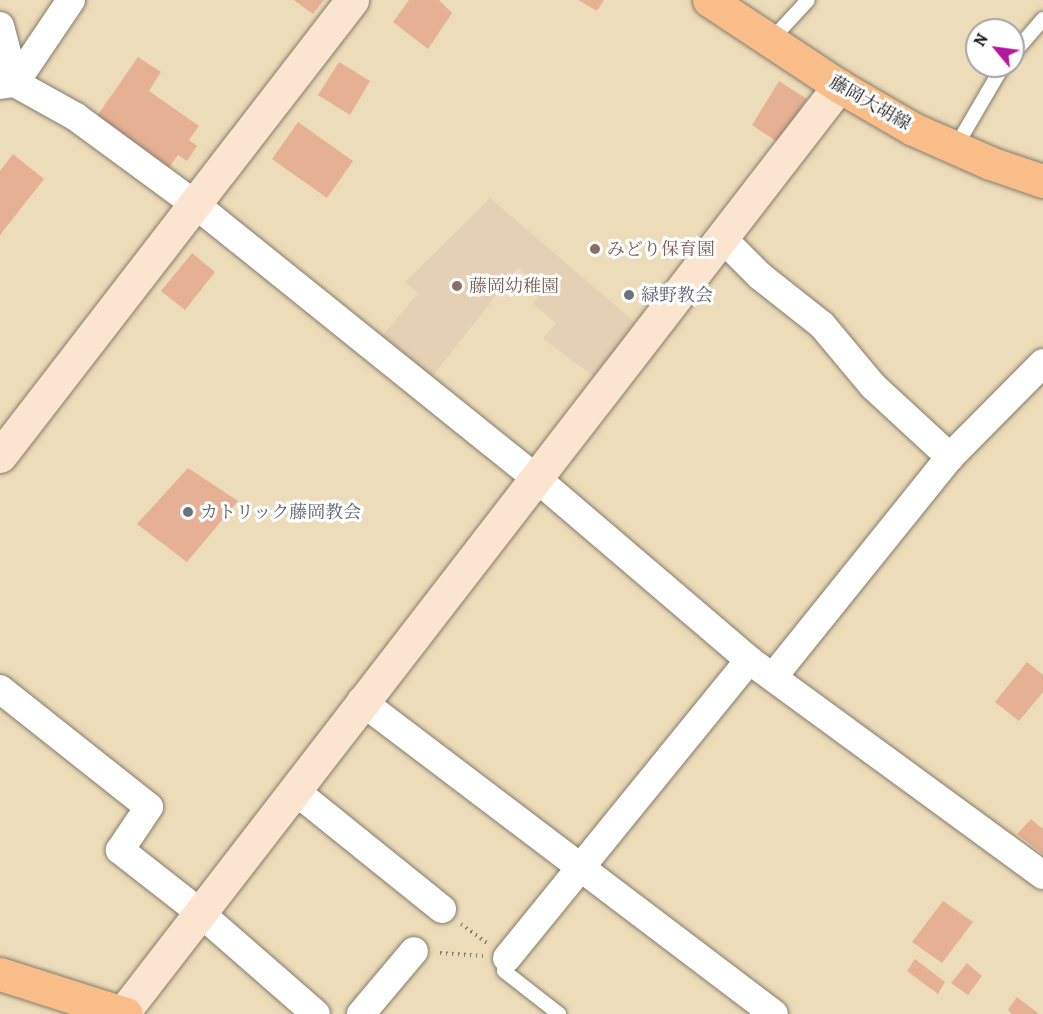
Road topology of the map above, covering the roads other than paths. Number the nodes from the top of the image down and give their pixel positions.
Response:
1 (71, 0) edge
2 (352, 0) edge
3 (808, 0) edge
4 (727, 6) edge
5 (1043, 19) edge
6 (0, 26) edge
7 (1025, 40) edge
8 (770, 41) junction
9 (996, 78) edge
10 (8, 84) edge
11 (839, 86) junction
12 (955, 148) junction
13 (1043, 181) edge
14 (196, 205) junction
15 (723, 239) junction
16 (1043, 363) edge
17 (0, 456) edge
18 (950, 457) junction
19 (536, 478) junction
20 (749, 660) junction
21 (773, 677) junction
22 (0, 689) edge
23 (361, 701) junction
24 (294, 790) junction
25 (580, 867) junction
26 (1043, 875) edge
27 (442, 909) road end
28 (200, 912) junction
29 (414, 951) road end
30 (507, 958) joint
31 (0, 974) edge
32 (124, 1014) edge
33 (316, 1014) edge
34 (361, 1014) edge
35 (559, 1014) edge
36 (774, 1014) edge

1 - 10 street
2 - 14 street
3 - 8 lane
4 - 8 main road, 藤岡大胡線
5 - 7 lane
6 - 10 street
8 - 11 main road, 藤岡大胡線
9 - 12 lane
10 - 14 street
11 - 12 main road, 藤岡大胡線
11 - 15 street
12 - 13 main road, 藤岡大胡線
14 - 17 street
14 - 19 street
15 - 18 street
15 - 19 street
16 - 18 street
18 - 21 street
19 - 20 street
19 - 23 street
20 - 21 street
20 - 25 street
21 - 26 street
22 - 28 street
23 - 24 street
23 - 25 street
24 - 27 street
24 - 28 street
25 - 30 street
25 - 36 street
28 - 32 street
28 - 33 street
29 - 34 street
30 - 35 lane
31 - 32 main road

